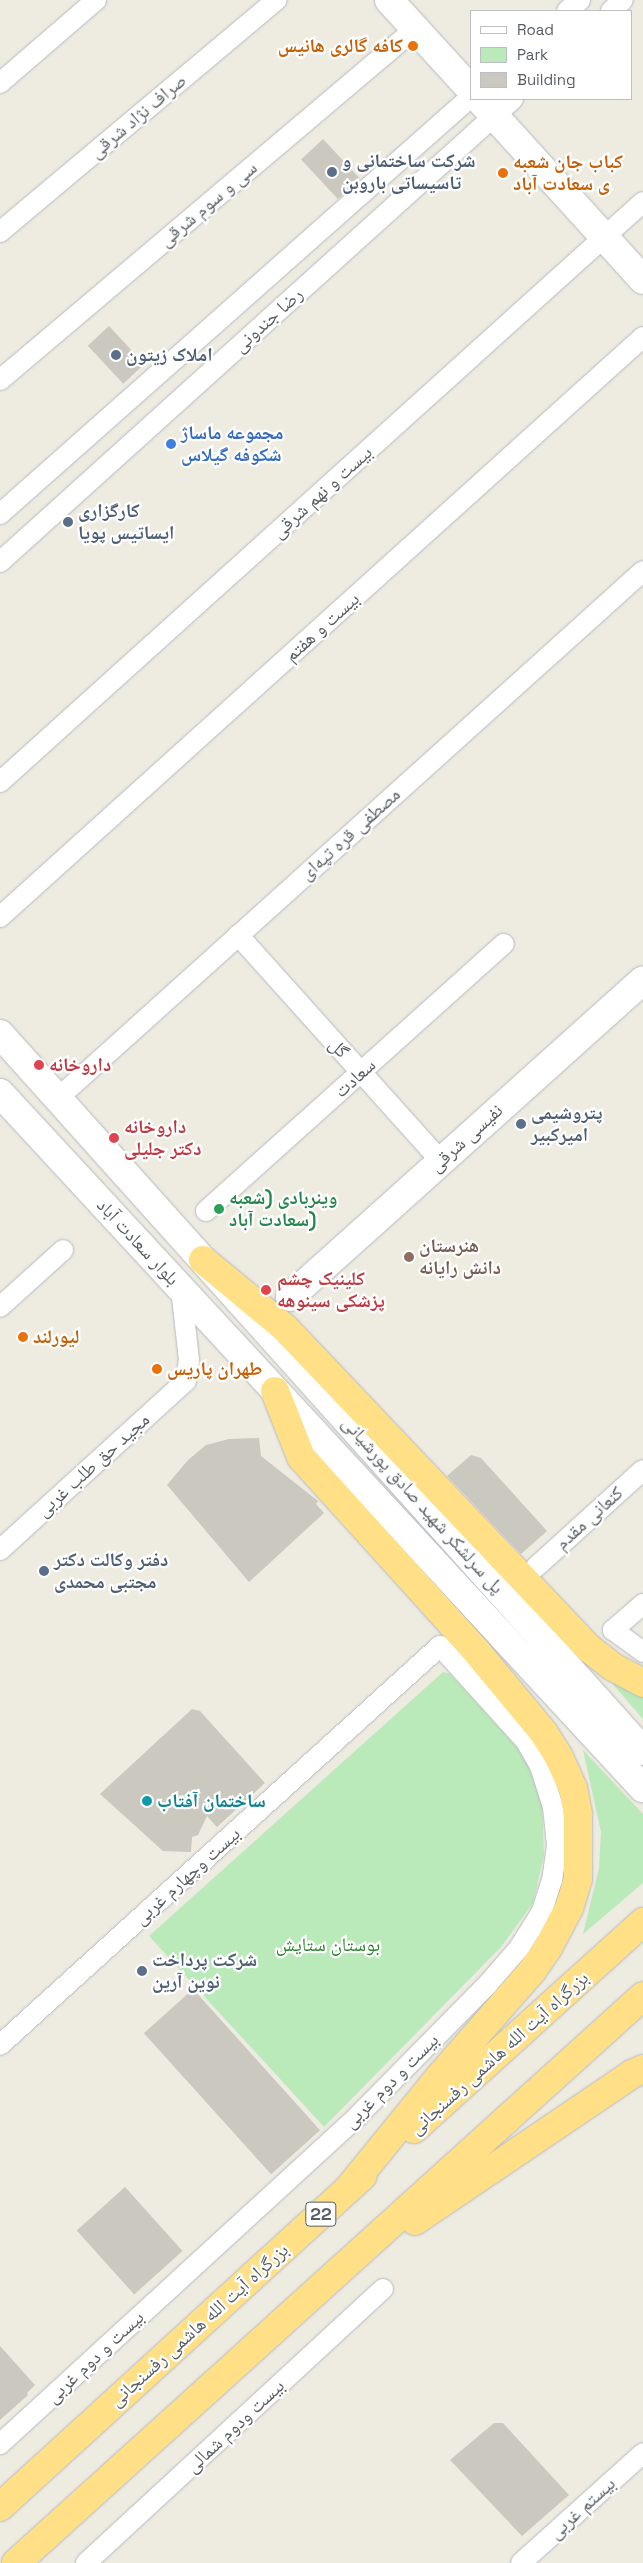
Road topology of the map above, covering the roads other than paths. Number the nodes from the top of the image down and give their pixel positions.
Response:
1 (96, 0) edge
2 (276, 0) edge
3 (389, 0) edge
4 (580, 0) edge
5 (623, 0) edge
6 (568, 10) edge
7 (612, 10) edge
8 (415, 29) junction
9 (0, 83) edge
10 (470, 89) edge
11 (470, 98) edge
12 (496, 105) edge
13 (643, 202) edge
14 (0, 232) edge
15 (604, 237) junction
16 (643, 280) edge
17 (643, 337) edge
18 (0, 380) edge
19 (128, 401) junction
20 (150, 426) junction
21 (0, 514) edge
22 (0, 562) edge
23 (643, 571) edge
24 (0, 782) edge
25 (0, 917) edge
26 (238, 935) junction
27 (504, 944) dead end
28 (643, 980) edge
29 (0, 1034) edge
30 (361, 1072) junction
31 (0, 1094) edge
32 (58, 1098) junction
33 (441, 1161) junction
34 (206, 1211) dead end
35 (63, 1250) dead end
36 (202, 1260) junction
37 (181, 1289) junction
38 (290, 1297) dead end
39 (0, 1307) edge
40 (276, 1391) junction
41 (643, 1470) edge
42 (0, 1550) edge
43 (536, 1567) dead end
44 (643, 1604) edge
45 (440, 1646) joint
46 (643, 1652) edge
47 (643, 1683) edge
48 (628, 1747) edge
49 (643, 1788) edge
50 (643, 1922) edge
51 (643, 1996) edge
52 (0, 2044) edge
53 (643, 2069) edge
54 (348, 2189) junction
55 (337, 2273) junction
56 (383, 2288) dead end
57 (0, 2444) edge
58 (643, 2453) edge
59 (0, 2507) edge
60 (16, 2563) edge
61 (86, 2563) edge
62 (521, 2563) edge

1 - 9 street
2 - 14 street, صراف‌ نژاد شرقی
3 - 8 main road
4 - 6 street
5 - 7 street
8 - 10 main road
8 - 18 street, سی و سوم شرقی
11 - 19 street, رضا جندونی
12 - 15 main road
12 - 20 street, رضا جندونی
13 - 15 street, بیست و نهم شرقی
15 - 16 main road
15 - 24 street, بیست و نهم شرقی
17 - 25 street, بیست و هفتم
19 - 20 street
19 - 21 street, رضا جندونی
20 - 22 street, رضا جندونی
23 - 26 street, مصطفی قره تپه‌ای
26 - 30 street, گل
26 - 32 street, مصطفی قره تپه‌ای
27 - 30 street, سعادت
28 - 33 main road, نفیسی شرقی
29 - 32 main road, بلوار سعادت آباد
30 - 33 street, گل
30 - 34 street, سعادت
31 - 37 main road, بلوار سعادت آباد
32 - 36 main road, بلوار سعادت آباد
33 - 38 main road, نفیسی شرقی
35 - 39 street
36 - 47 highway
36 - 48 main road, پل سرلشکر شهید صادق پورشیانی
37 - 40 main road, بلوار سعادت آباد
37 - 42 street, مجید حق طلب غربی
40 - 48 main road, پل سرلشکر شهید صادق پورشیانی
40 - 54 highway
41 - 43 street, کنعانی مقدم
44 - 46 street
45 - 52 street, بیست وچهارم غربی
45 - 57 street, بیست و دوم غربی
48 - 49 main road, پل سرلشکر شهید صادق پورشیانی
50 - 54 highway, بزرگراه آیت الله هاشمی رفسنجانی / 22
51 - 55 highway
53 - 55 highway
54 - 59 highway, بزرگراه آیت الله هاشمی رفسنجانی / 22
55 - 60 highway
56 - 61 street, بیست ودوم شمالی
58 - 62 street, بیستم غربی

